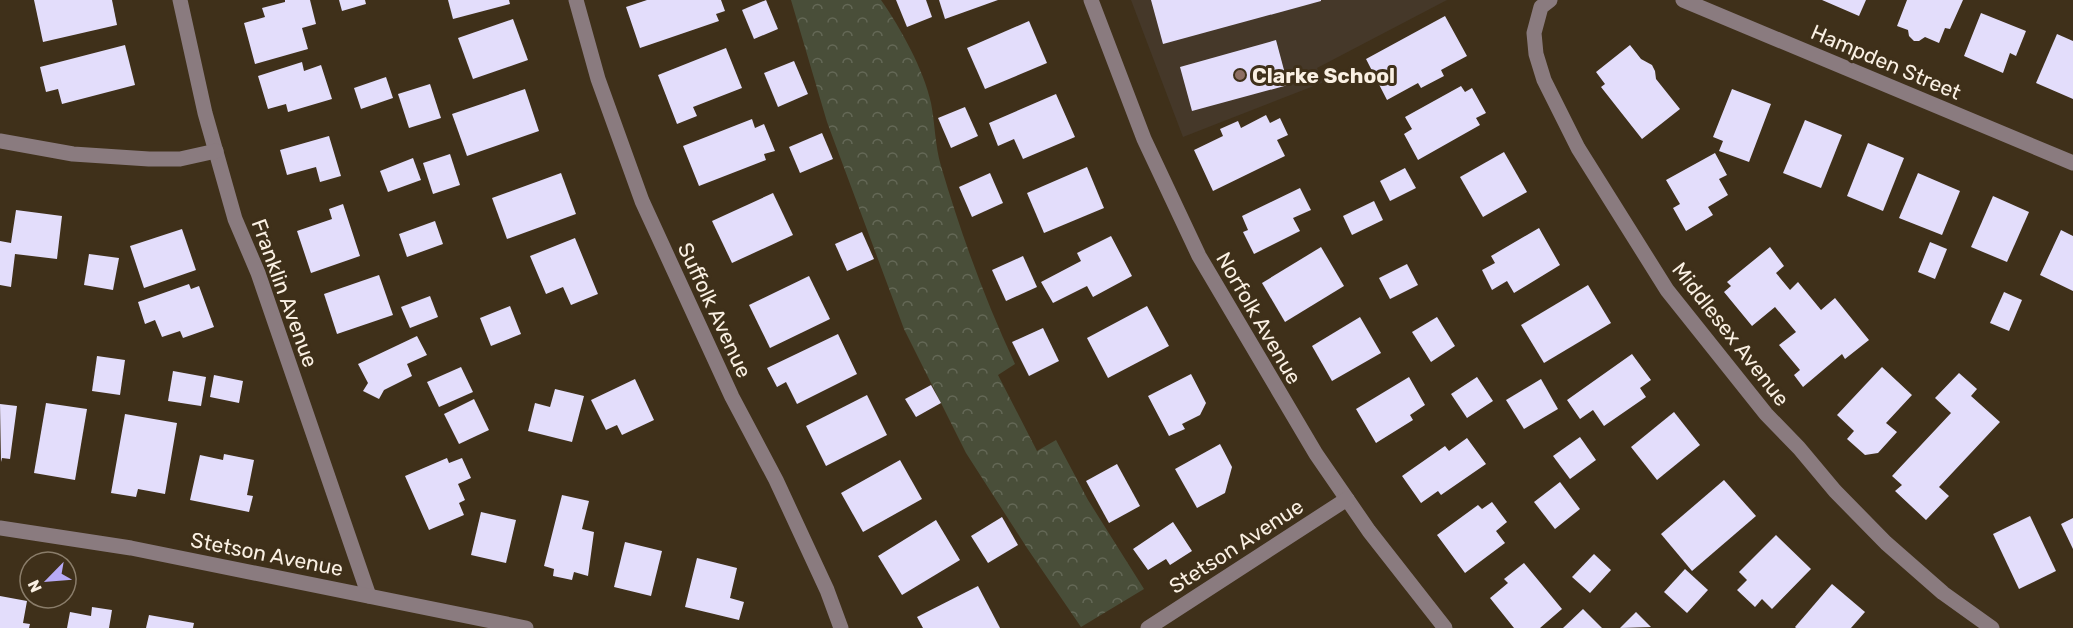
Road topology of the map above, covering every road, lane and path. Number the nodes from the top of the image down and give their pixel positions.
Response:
1 (180, 0) edge
2 (576, 0) edge
3 (1091, 0) edge
4 (1683, 0) edge
5 (1547, 2) edge
6 (0, 141) edge
7 (216, 152) junction
8 (2073, 163) edge
9 (1347, 499) junction
10 (0, 528) edge
11 (369, 596) junction
12 (526, 628) edge
13 (841, 628) edge
14 (1148, 628) edge
15 (1445, 628) edge
16 (1992, 628) edge

1 - 7 street, Franklin Avenue
2 - 13 street, Suffolk Avenue
3 - 9 street, Norfolk Avenue
4 - 8 street, Hampden Street
5 - 16 street, Middlesex Avenue
6 - 7 street
7 - 11 street, Franklin Avenue
9 - 14 street, Stetson Avenue
9 - 15 street, Norfolk Avenue
10 - 11 street, Stetson Avenue
11 - 12 street, Stetson Avenue

